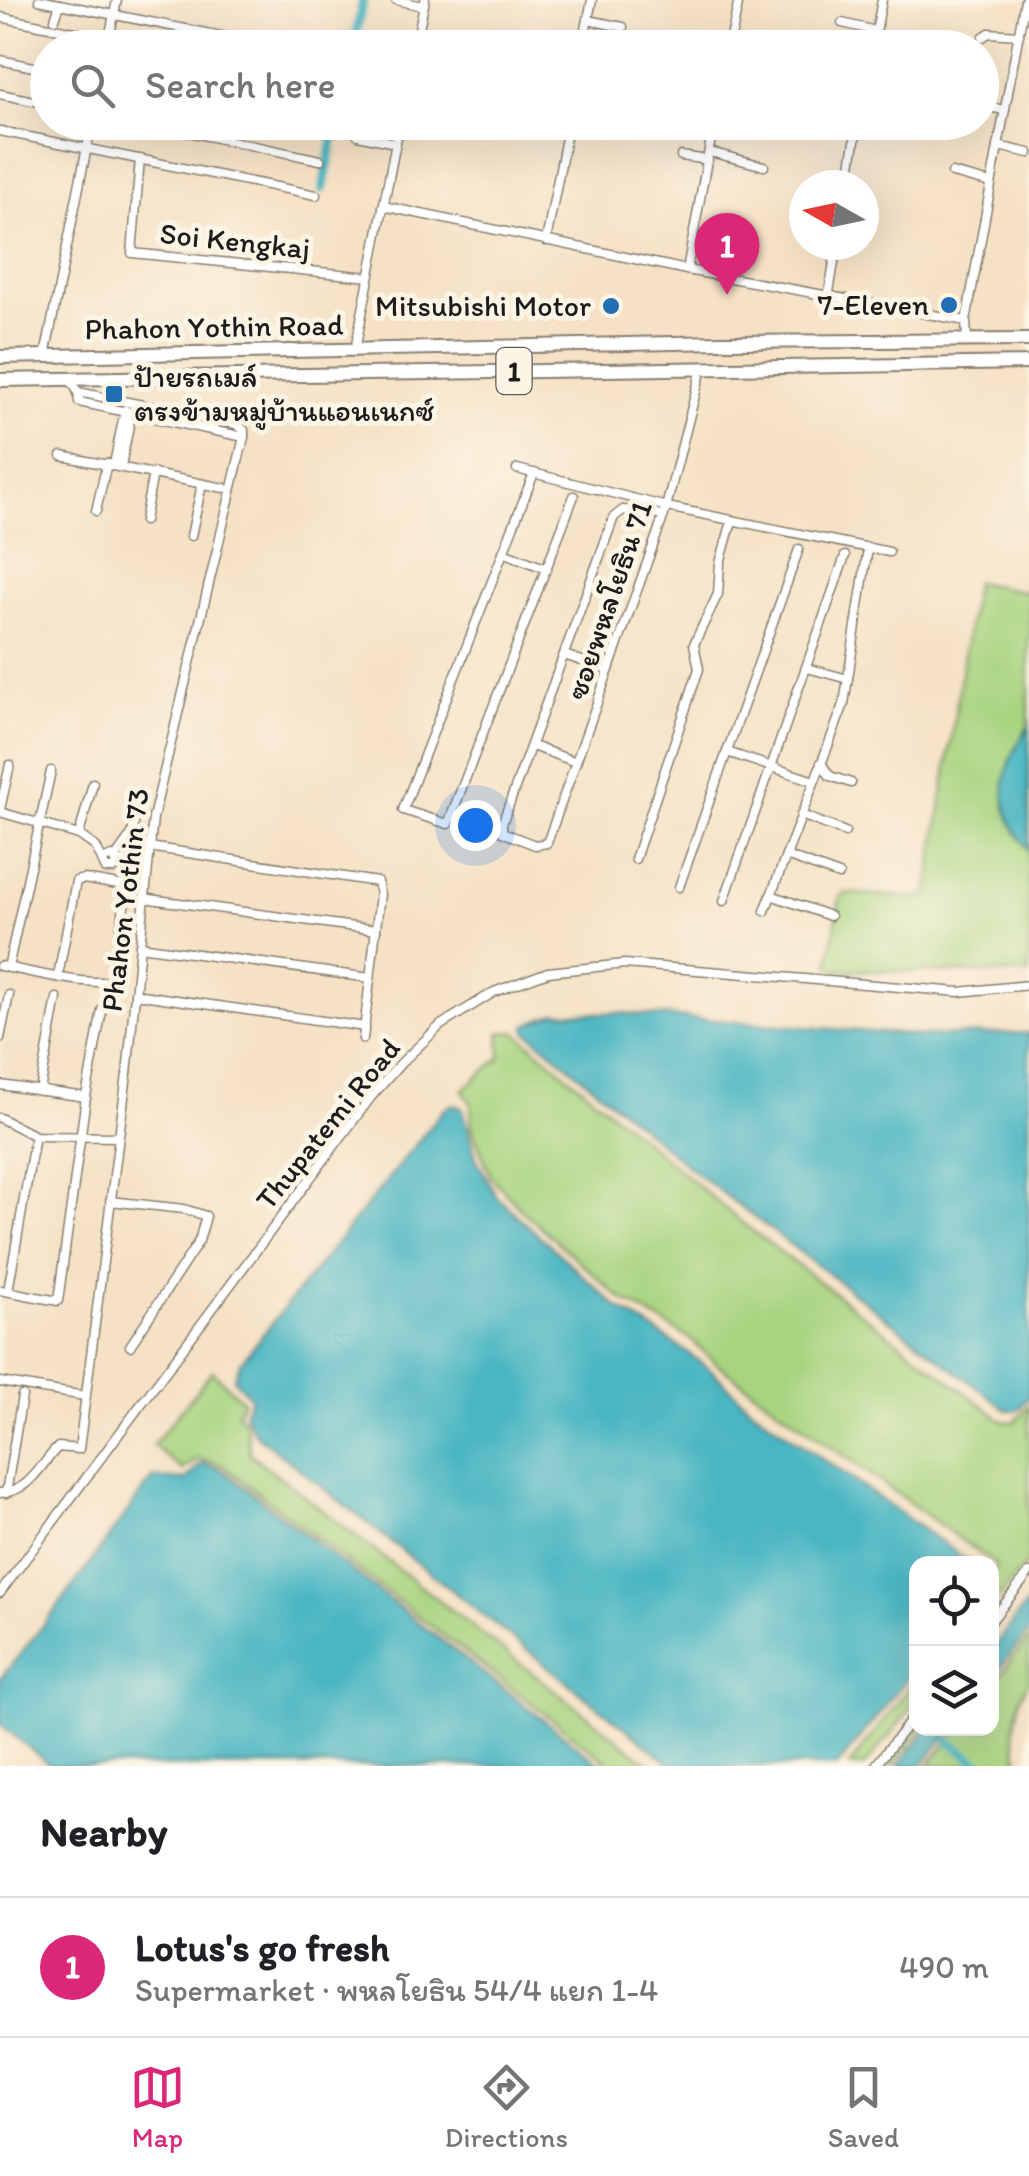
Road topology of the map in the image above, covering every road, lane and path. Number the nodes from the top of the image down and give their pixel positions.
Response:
1 (39, 0) edge
2 (117, 0) edge
3 (396, 0) edge
4 (592, 0) edge
5 (739, 0) edge
6 (882, 0) edge
7 (1025, 0) edge
8 (424, 3) edge
9 (60, 4) junction
10 (114, 14) junction
11 (0, 17) edge
12 (55, 18) dead end
13 (588, 20) junction
14 (842, 24) dead end
15 (623, 27) dead end
16 (54, 30) edge
17 (111, 30) edge
18 (193, 30) edge
19 (419, 30) edge
20 (586, 30) edge
21 (733, 30) edge
22 (871, 30) edge
23 (876, 30) edge
24 (999, 34) edge
25 (1019, 35) junction
26 (0, 60) edge
27 (30, 66) edge
28 (0, 94) edge
29 (30, 100) edge
30 (999, 109) edge
31 (1005, 110) junction
32 (0, 131) edge
33 (30, 137) edge
34 (46, 140) edge
35 (89, 140) edge
36 (226, 140) edge
37 (382, 140) edge
38 (397, 140) edge
39 (566, 140) edge
40 (711, 140) edge
41 (855, 140) edge
42 (396, 143) junction
43 (998, 146) junction
44 (87, 148) junction
45 (1029, 154) edge
46 (681, 156) dead end
47 (709, 156) junction
48 (140, 159) junction
49 (320, 160) dead end
50 (764, 166) dead end
51 (850, 170) edge
52 (952, 173) dead end
53 (991, 183) junction
54 (316, 195) dead end
55 (383, 206) junction
56 (546, 241) junction
57 (834, 260) edge
58 (687, 270) junction
59 (368, 277) junction
60 (828, 298) junction
61 (966, 322) junction
62 (967, 340) junction
63 (1029, 340) edge
64 (328, 350) junction
65 (355, 350) junction
66 (45, 356) junction
67 (0, 357) edge
68 (1029, 363) edge
69 (964, 364) junction
70 (702, 368) junction
71 (332, 374) junction
72 (70, 379) junction
73 (0, 380) edge
74 (78, 392) junction
75 (130, 401) junction
76 (128, 414) junction
77 (244, 437) junction
78 (62, 456) dead end
79 (114, 464) junction
80 (517, 469) dead end
81 (154, 473) junction
82 (534, 473) junction
83 (202, 484) junction
84 (224, 488) dead end
85 (574, 496) dead end
86 (666, 511) junction
87 (96, 512) dead end
88 (732, 520) junction
89 (144, 521) dead end
90 (191, 536) dead end
91 (868, 548) junction
92 (799, 550) dead end
93 (504, 552) junction
94 (889, 552) dead end
95 (845, 556) dead end
96 (547, 569) junction
97 (564, 655) junction
98 (806, 668) junction
99 (609, 670) junction
100 (848, 679) junction
101 (532, 746) junction
102 (727, 752) junction
103 (576, 762) junction
104 (821, 764) junction
105 (10, 765) dead end
106 (772, 767) junction
107 (51, 771) dead end
108 (814, 781) junction
109 (93, 783) dead end
110 (851, 783) dead end
111 (139, 799) dead end
112 (0, 810) edge
113 (801, 815) junction
114 (38, 824) junction
115 (844, 832) dead end
116 (79, 835) junction
117 (149, 848) junction
118 (786, 856) junction
119 (635, 859) dead end
120 (111, 863) junction
121 (146, 868) junction
122 (838, 876) dead end
123 (106, 883) junction
124 (679, 887) dead end
125 (771, 895) junction
126 (143, 898) junction
127 (724, 900) dead end
128 (765, 911) dead end
129 (830, 916) dead end
130 (376, 930) junction
131 (140, 946) junction
132 (4, 967) edge
133 (58, 976) junction
134 (370, 978) junction
135 (1029, 986) edge
136 (9, 994) dead end
137 (135, 994) junction
138 (57, 998) dead end
139 (102, 1010) dead end
140 (364, 1027) junction
141 (0, 1038) edge
142 (363, 1040) dead end
143 (0, 1085) edge
144 (40, 1091) junction
145 (86, 1098) junction
146 (0, 1118) edge
147 (82, 1135) junction
148 (35, 1136) junction
149 (118, 1137) junction
150 (110, 1201) junction
151 (4, 1291) edge
152 (130, 1346) dead end
153 (0, 1382) edge
154 (22, 1396) dead end
155 (85, 1396) junction
156 (3, 1493) edge
157 (1029, 1574) edge
158 (0, 1593) edge
159 (999, 1611) edge
160 (909, 1723) edge
161 (875, 1766) edge

1 - 9 street
2 - 10 street
3 - 8 street
4 - 13 street
5 - 21 street
6 - 23 street
7 - 25 street
8 - 19 street
9 - 10 street
9 - 12 street
10 - 17 street
10 - 18 street
11 - 16 street
13 - 15 street
13 - 20 street
14 - 22 street
24 - 25 street
25 - 31 street
26 - 27 street
28 - 29 street
30 - 31 street
31 - 43 street
32 - 33 street
34 - 44 street
35 - 44 street
36 - 49 street
37 - 42 street
38 - 42 street
39 - 56 street
40 - 47 street
41 - 51 street
42 - 55 street
43 - 45 street
43 - 53 street
44 - 48 street
44 - 66 street
46 - 47 street
47 - 50 street
47 - 58 street
48 - 54 street
48 - 59 street, Soi Kengkaj
52 - 53 street
53 - 61 street
55 - 56 street
55 - 59 street
56 - 58 street
57 - 60 street
58 - 60 street
59 - 65 street
60 - 61 street
61 - 62 street
62 - 63 main road, Phahon Yothin Road / 1
62 - 65 main road, Phahon Yothin Road / 1
62 - 69 main road
64 - 65 main road, Phahon Yothin Road / 1
64 - 66 main road, Phahon Yothin Road / 1
64 - 71 main road
66 - 67 main road, Phahon Yothin Road / 1
68 - 69 main road, Phahon Yothin Road / 1
69 - 70 main road, Phahon Yothin Road / 1
70 - 71 main road, Phahon Yothin Road / 1
70 - 86 street, ซอยพหลโยธิน 71
71 - 72 main road, Phahon Yothin Road / 1
72 - 73 main road, Phahon Yothin Road / 1
72 - 74 street
74 - 75 street
74 - 76 street
75 - 76 street
75 - 77 street
76 - 77 street
76 - 79 street
77 - 117 street, Phahon Yothin 73
78 - 79 street
79 - 81 street
79 - 87 street
80 - 82 street
81 - 83 street
81 - 89 street
82 - 86 street
82 - 93 street
83 - 84 street
83 - 90 street
85 - 96 street
86 - 88 street
86 - 97 street
86 - 99 street, ซอยพหลโยธิน 71
88 - 91 street
88 - 119 street
91 - 94 street
91 - 100 street
92 - 102 street
93 - 96 street
93 - 96 street
95 - 98 street
97 - 99 street
97 - 101 street
98 - 100 street
98 - 106 street
99 - 103 street, ซอยพหลโยธิน 71
100 - 104 street
101 - 103 street
101 - 103 street, ซอยพหลโยธิน 71
102 - 106 street
102 - 124 street
104 - 108 street
104 - 110 street
105 - 112 street
106 - 108 street
106 - 127 street
107 - 114 street
108 - 113 street
109 - 116 street
111 - 120 street
112 - 114 street
113 - 115 street
113 - 118 street
114 - 116 street
114 - 132 street
116 - 120 street
117 - 121 street, Phahon Yothin 73
117 - 130 street
118 - 122 street
118 - 125 street
120 - 121 street
120 - 123 street
121 - 126 street, Phahon Yothin 73
123 - 133 street
123 - 133 street
125 - 128 street
125 - 129 street
126 - 130 street
126 - 131 street, Phahon Yothin 73
130 - 134 street
131 - 134 street
131 - 137 street, Phahon Yothin 73
132 - 133 street
134 - 140 street
135 - 158 street, Thupatemi Road
136 - 141 street
137 - 140 street
137 - 149 street, Phahon Yothin 73
138 - 144 street
139 - 145 street
140 - 142 street
143 - 144 street
144 - 145 street
145 - 147 street
146 - 148 street
147 - 148 street
147 - 149 street
147 - 151 street
148 - 151 street
149 - 150 street, Phahon Yothin 73
150 - 152 street
150 - 155 street, Phahon Yothin 73
153 - 155 street
154 - 156 street
155 - 156 street, Phahon Yothin 73
157 - 159 street
160 - 161 street

